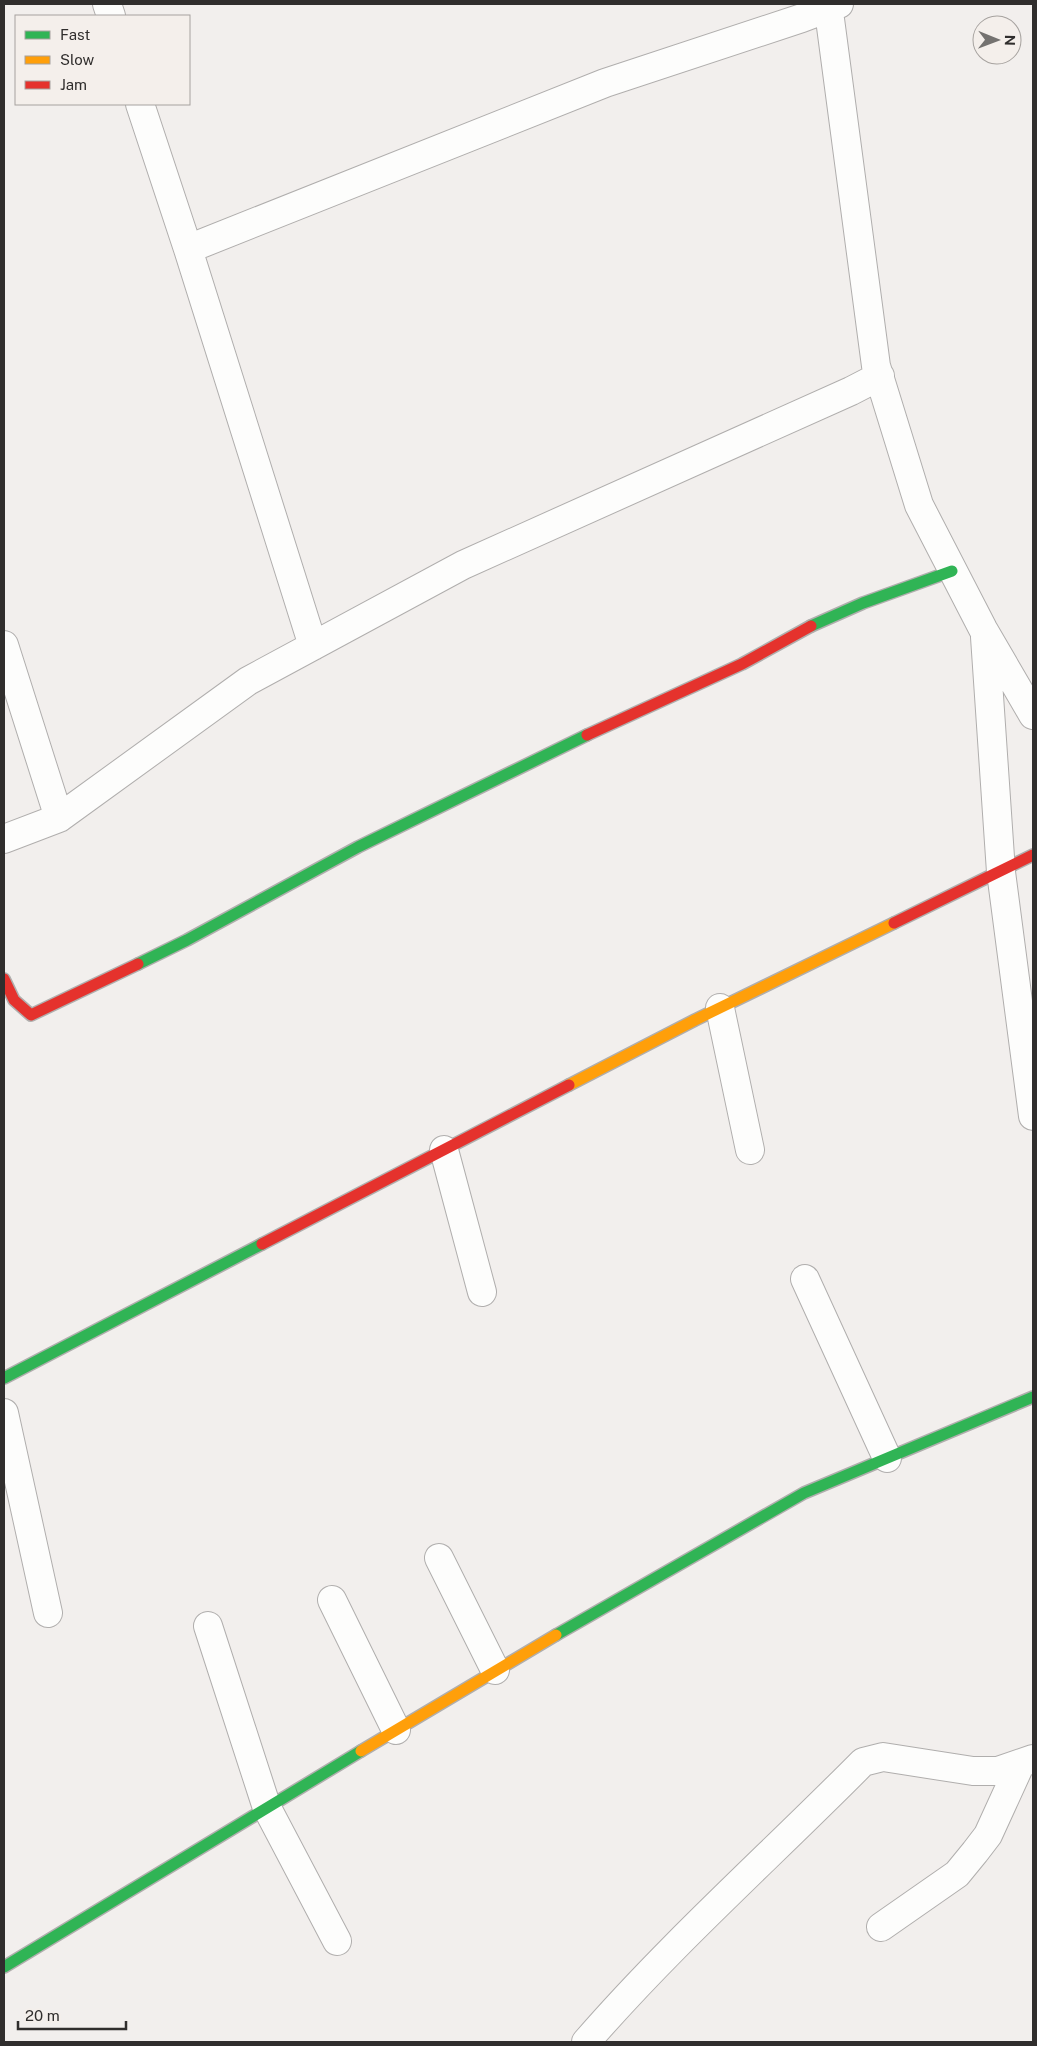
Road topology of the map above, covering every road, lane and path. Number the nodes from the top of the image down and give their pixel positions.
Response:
1 (832, 5) edge
2 (140, 105) edge
3 (188, 249) junction
4 (880, 376) junction
5 (952, 570) junction
6 (985, 632) junction
7 (4, 645) edge
8 (313, 646) junction
9 (1033, 715) edge
10 (59, 818) junction
11 (4, 839) edge
12 (1033, 855) edge
13 (1001, 872) junction
14 (4, 978) edge
15 (720, 1008) junction
16 (1033, 1116) edge
17 (444, 1150) junction
18 (750, 1150) dead end
19 (805, 1279) dead end
20 (482, 1292) dead end
21 (4, 1378) edge
22 (1033, 1397) edge
23 (4, 1413) edge
24 (887, 1458) junction
25 (439, 1558) dead end
26 (332, 1600) dead end
27 (48, 1613) dead end
28 (208, 1626) dead end
29 (495, 1670) junction
30 (396, 1730) junction
31 (1026, 1762) edge
32 (267, 1808) junction
33 (881, 1927) dead end
34 (337, 1941) dead end
35 (4, 1967) edge
36 (586, 2042) edge

1 - 3 street
1 - 4 street
2 - 3 street
3 - 8 street
4 - 5 street
4 - 8 street
5 - 6 street
5 - 14 street
6 - 9 street
6 - 13 street
7 - 10 street
8 - 10 street
10 - 11 street
12 - 13 street
13 - 15 street
13 - 16 street
15 - 17 street
15 - 18 street
17 - 20 street
17 - 21 street
19 - 24 street
22 - 24 street
23 - 27 street
24 - 29 street
25 - 29 street
26 - 30 street
28 - 32 street
29 - 30 street
30 - 32 street
31 - 33 street
31 - 36 street
32 - 34 street
32 - 35 street

